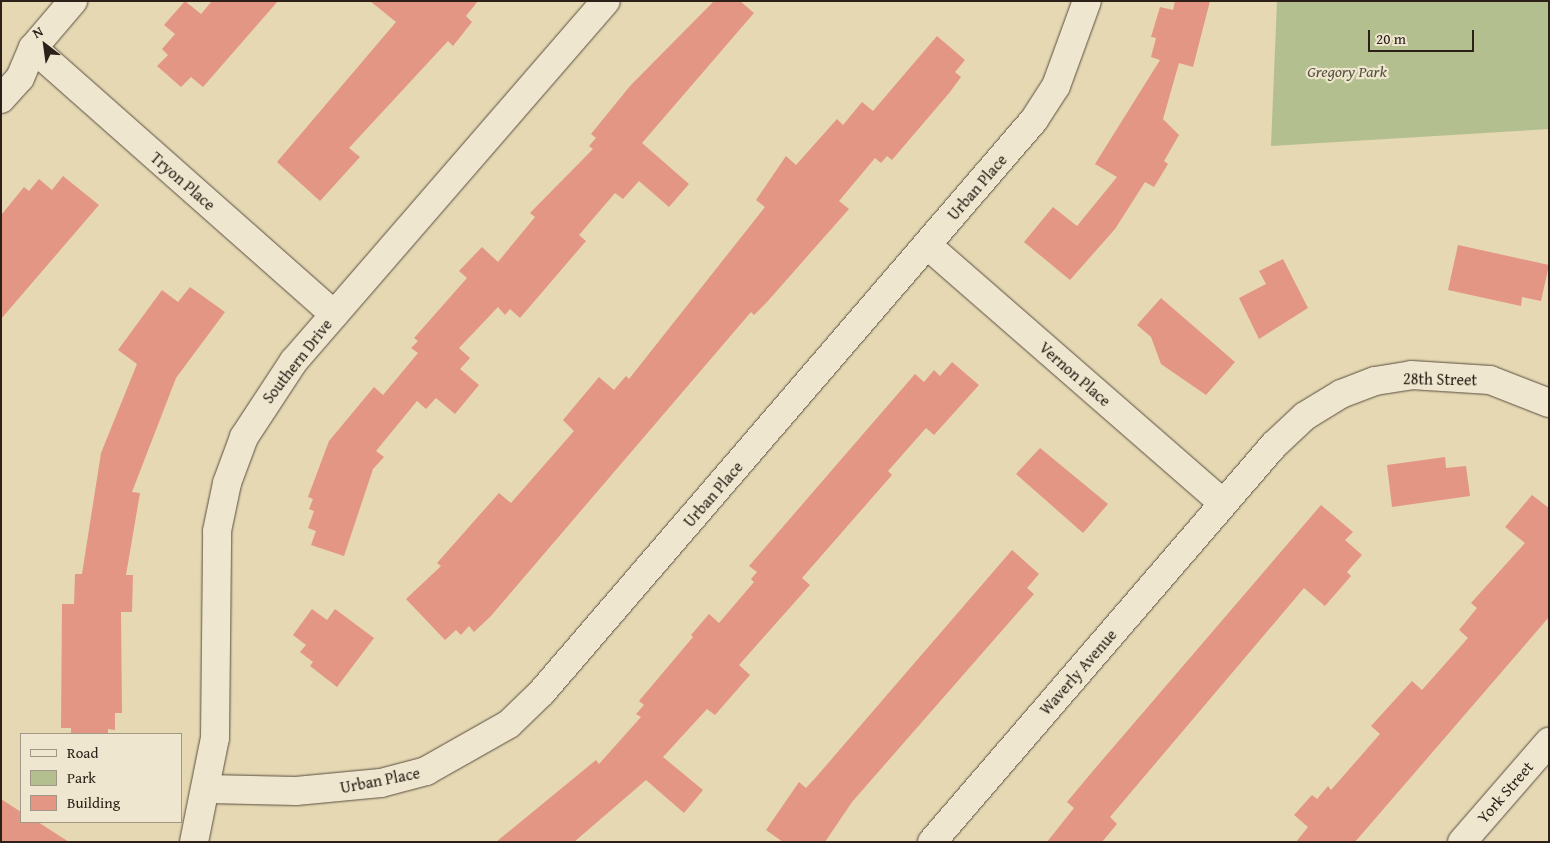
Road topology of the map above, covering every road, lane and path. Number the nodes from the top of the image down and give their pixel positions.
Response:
1 (73, 1) edge
2 (606, 1) edge
3 (1087, 1) edge
4 (33, 48) junction
5 (1, 98) edge
6 (927, 245) junction
7 (334, 314) junction
8 (1549, 403) edge
9 (1223, 503) junction
10 (1549, 742) edge
11 (208, 789) junction
12 (194, 842) edge
13 (932, 842) edge
14 (1462, 842) edge

1 - 4 street
2 - 7 street, Southern Drive
3 - 6 street, Urban Place
4 - 5 street
4 - 7 street, Tryon Place
6 - 9 street, Vernon Place
6 - 11 street, Urban Place
7 - 11 street, Southern Drive
8 - 9 street, 28th Street
9 - 13 street, Waverly Avenue
10 - 14 street, York Street
11 - 12 street, Southern Drive

